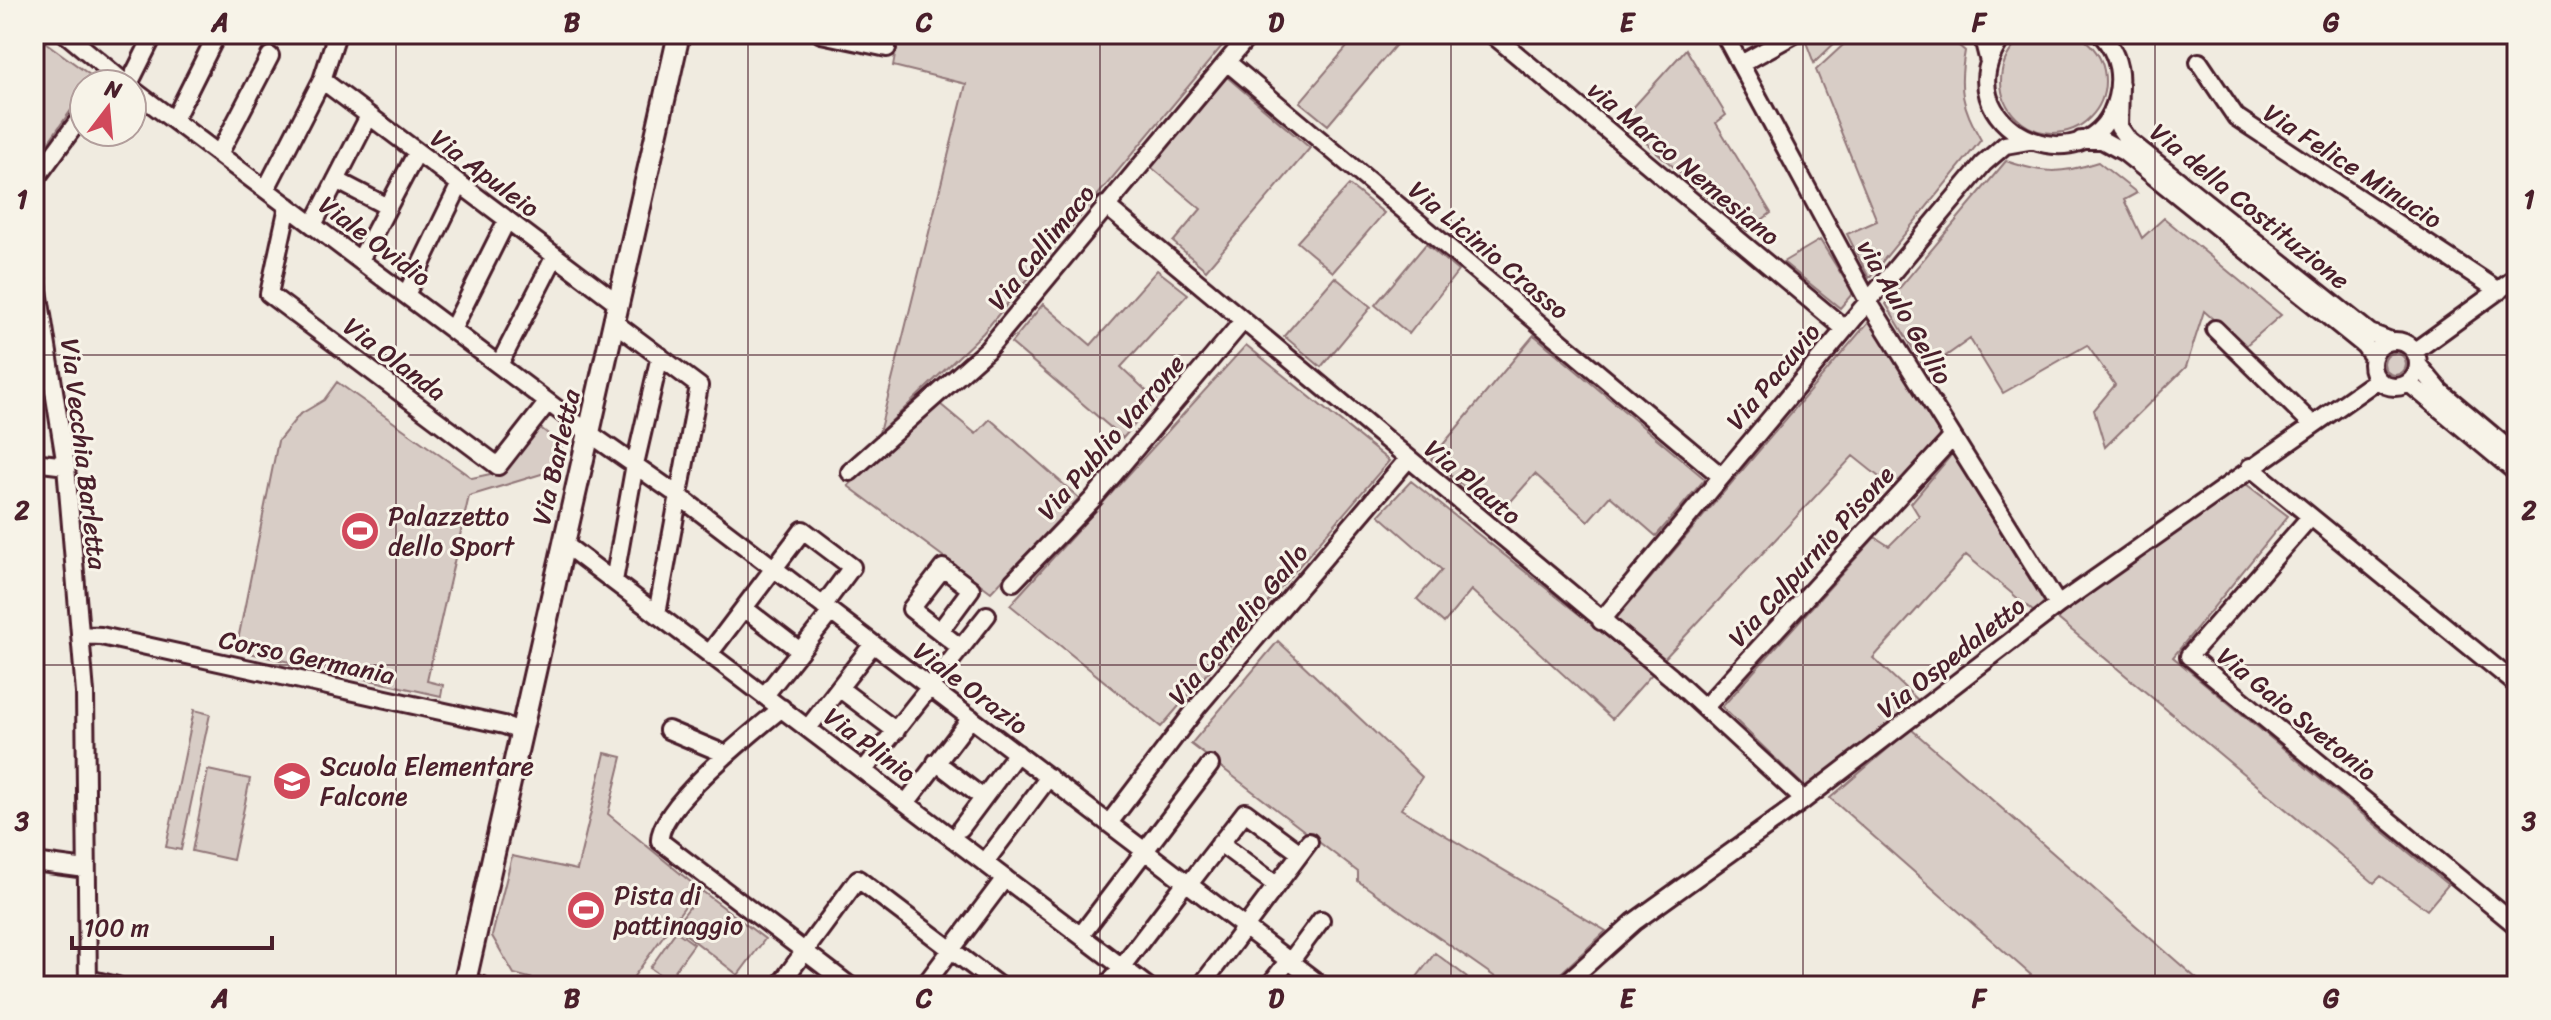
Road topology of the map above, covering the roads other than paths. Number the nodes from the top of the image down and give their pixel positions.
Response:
1 (66, 34) edge
2 (154, 34) edge
3 (217, 34) edge
4 (337, 34) edge
5 (679, 34) edge
6 (821, 34) edge
7 (1250, 34) edge
8 (1492, 34) edge
9 (1724, 34) edge
10 (1795, 34) edge
11 (1982, 34) edge
12 (2005, 34) edge
13 (2107, 37) edge
14 (887, 48) dead end
15 (270, 56) dead end
16 (1227, 62) junction
17 (1989, 62) junction
18 (2199, 62) dead end
19 (1741, 64) junction
20 (109, 68) edge
21 (131, 68) edge
22 (322, 80) junction
23 (2120, 84) junction
24 (1990, 100) junction
25 (148, 102) edge
26 (369, 116) junction
27 (174, 120) junction
28 (68, 135) edge
29 (2081, 140) junction
30 (2028, 141) junction
31 (417, 152) junction
32 (219, 154) junction
33 (1983, 164) junction
34 (336, 180) junction
35 (34, 181) edge
36 (460, 184) junction
37 (266, 189) junction
38 (1105, 205) junction
39 (288, 206) junction
40 (388, 207) junction
41 (507, 220) junction
42 (313, 225) junction
43 (555, 256) junction
44 (360, 260) junction
45 (34, 265) edge
46 (2517, 277) edge
47 (2499, 291) junction
48 (406, 295) junction
49 (1868, 301) junction
50 (617, 313) junction
51 (1243, 321) junction
52 (1845, 329) junction
53 (2215, 329) dead end
54 (452, 330) junction
55 (2391, 341) junction
56 (660, 356) junction
57 (2373, 357) junction
58 (2417, 359) junction
59 (499, 365) junction
60 (2377, 380) junction
61 (2409, 383) junction
62 (548, 402) junction
63 (2313, 425) junction
64 (589, 433) junction
65 (1952, 438) junction
66 (2517, 456) edge
67 (1408, 459) junction
68 (34, 462) edge
69 (635, 464) junction
70 (66, 466) junction
71 (2250, 467) junction
72 (850, 472) dead end
73 (2517, 473) edge
74 (1721, 476) junction
75 (679, 496) junction
76 (2310, 517) junction
77 (563, 543) junction
78 (774, 567) junction
79 (614, 581) junction
80 (1013, 582) dead end
81 (2058, 605) junction
82 (744, 608) junction
83 (827, 609) junction
84 (657, 614) junction
85 (987, 615) dead end
86 (1601, 621) junction
87 (940, 631) dead end
88 (80, 635) junction
89 (873, 644) junction
90 (961, 648) junction
91 (800, 651) junction
92 (709, 654) junction
93 (2517, 685) edge
94 (839, 688) junction
95 (931, 688) junction
96 (765, 695) junction
97 (1705, 707) junction
98 (782, 708) junction
99 (971, 718) junction
100 (808, 728) junction
101 (668, 730) dead end
102 (896, 731) junction
103 (523, 732) junction
104 (1017, 753) junction
105 (725, 754) junction
106 (936, 762) junction
107 (1210, 765) dead end
108 (864, 770) junction
109 (1049, 777) junction
110 (983, 798) junction
111 (1804, 800) junction
112 (906, 803) junction
113 (1109, 823) junction
114 (961, 828) dead end
115 (1220, 843) junction
116 (1146, 852) junction
117 (34, 862) edge
118 (985, 862) junction
119 (86, 869) junction
120 (1005, 878) junction
121 (1188, 883) junction
122 (1276, 885) junction
123 (1321, 920) dead end
124 (2517, 926) edge
125 (1244, 927) junction
126 (1081, 935) junction
127 (951, 950) junction
128 (805, 952) junction
129 (1289, 962) junction
130 (1122, 966) junction
131 (88, 983) edge
132 (470, 985) edge
133 (117, 986) edge
134 (779, 986) edge
135 (850, 986) edge
136 (924, 986) edge
137 (999, 986) edge
138 (1107, 986) edge
139 (1147, 986) edge
140 (1201, 986) edge
141 (1269, 986) edge
142 (1322, 986) edge
143 (1563, 986) edge

1 - 20 street, Viale Ovidio
2 - 21 street
3 - 27 street
4 - 22 street
5 - 50 main road, Via Barletta
6 - 14 street
7 - 16 street, Via Callimaco
8 - 52 street, via Marco Nemesiano
9 - 19 street, via Aulo Gellio
10 - 19 street
11 - 17 street
12 - 17 street
13 - 23 street, Via della Costituzione
15 - 32 street
16 - 38 street, Via Callimaco
16 - 74 street, Via Licinio Crasso
17 - 24 street
18 - 47 street, Via Felice Minucio
19 - 49 street, via Aulo Gellio
22 - 26 street, Via Apuleio
22 - 37 street
23 - 29 street
23 - 55 street, Via della Costituzione
24 - 30 street
24 - 33 street, Via Pacuvio
25 - 27 street, Viale Ovidio
26 - 31 street, Via Apuleio
26 - 34 street
27 - 32 street, Viale Ovidio
28 - 35 street
29 - 30 street, Via della Costituzione
29 - 57 street, Via della Costituzione
30 - 33 street, Via Pacuvio
31 - 36 street, Via Apuleio
31 - 40 street
32 - 37 street, Viale Ovidio
33 - 49 street, Via Pacuvio
34 - 40 street
34 - 42 street
36 - 41 street, Via Apuleio
36 - 48 street
37 - 39 street, Viale Ovidio
38 - 51 street, Via Plauto
38 - 72 street, Via Callimaco
39 - 42 street, Viale Ovidio
39 - 62 street, Via Olanda
40 - 44 street
41 - 43 street, Via Apuleio
41 - 54 street
42 - 44 street, Viale Ovidio
43 - 50 street, Via Apuleio
43 - 59 street
44 - 48 street, Viale Ovidio
45 - 70 street, Via Vecchia Barletta
46 - 47 street
47 - 58 street
48 - 54 street, Viale Ovidio
49 - 52 street, Via Pacuvio
49 - 65 street, via Aulo Gellio
50 - 56 street, Via Apuleio
50 - 64 main road, Via Barletta
51 - 67 street, Via Plauto
51 - 80 street, Via Publio Varrone
52 - 74 street, Via Pacuvio
53 - 63 street
54 - 59 street, Viale Ovidio
55 - 57 street
55 - 58 street, Via della Costituzione
56 - 69 street
56 - 75 street, Via Apuleio
57 - 60 street
58 - 61 street
58 - 66 street, Via della Costituzione
59 - 62 street, Viale Ovidio
60 - 61 street
60 - 63 street, Via Ospedaletto
61 - 73 street
62 - 64 street, Viale Ovidio
63 - 71 street, Via Ospedaletto
64 - 69 street, Viale Orazio
64 - 77 main road, Via Barletta
65 - 81 street, via Aulo Gellio
65 - 97 street, Via Calpurnio Pisone
67 - 86 street, Via Plauto
67 - 113 street, Via Cornelio Gallo
68 - 70 street
69 - 75 street, Viale Orazio
69 - 79 street
70 - 88 street, Via Vecchia Barletta
71 - 76 street
71 - 81 street, Via Ospedaletto
74 - 86 street, Via Pacuvio
75 - 78 street, Viale Orazio
75 - 84 street
76 - 93 street
76 - 124 street, Via Gaio Svetonio
77 - 79 street, Via Plinio
77 - 103 main road, Via Barletta
78 - 82 street
78 - 83 street, Viale Orazio
78 - 83 street
79 - 84 street, Via Plinio
81 - 111 street, Via Ospedaletto
82 - 91 street
82 - 92 street
83 - 89 street, Viale Orazio
83 - 91 street
84 - 92 street, Via Plinio
85 - 90 street
86 - 97 street, Via Plauto
87 - 90 street
88 - 103 street, Corso Germania
88 - 119 street, Via Vecchia Barletta
89 - 94 street
89 - 95 street, Viale Orazio
90 - 95 street
91 - 96 street
92 - 96 street, Via Plinio
94 - 100 street
94 - 102 street
95 - 99 street, Viale Orazio
95 - 102 street
96 - 98 street, Via Plinio
97 - 111 street, Via Plauto
98 - 100 street, Via Plinio
98 - 105 street
99 - 104 street, Viale Orazio
99 - 106 street
100 - 108 street, Via Plinio
101 - 105 street
102 - 108 street
103 - 132 main road, Via Barletta
104 - 109 street, Viale Orazio
104 - 110 street
105 - 128 street
106 - 110 street
106 - 112 street
107 - 116 street
108 - 112 street, Via Plinio
109 - 113 street, Viale Orazio
109 - 118 street
110 - 114 street
111 - 143 street, Via Ospedaletto
112 - 118 street, Via Plinio
113 - 116 street, Viale Orazio
115 - 121 street
115 - 122 street
115 - 122 street
116 - 121 street, Viale Orazio
116 - 126 street
117 - 119 street
118 - 120 street, Via Plinio
119 - 131 street, Via Vecchia Barletta
120 - 126 street, Via Plinio
120 - 127 street
121 - 125 street, Viale Orazio
121 - 130 street
122 - 125 street
123 - 129 street
125 - 129 street, Viale Orazio
125 - 140 street
126 - 130 street, Via Plinio
127 - 128 street
127 - 136 street
127 - 137 street
128 - 134 street
128 - 135 street
129 - 141 street
129 - 142 street, Viale Orazio
130 - 138 street
130 - 139 street, Via Plinio
131 - 133 street

